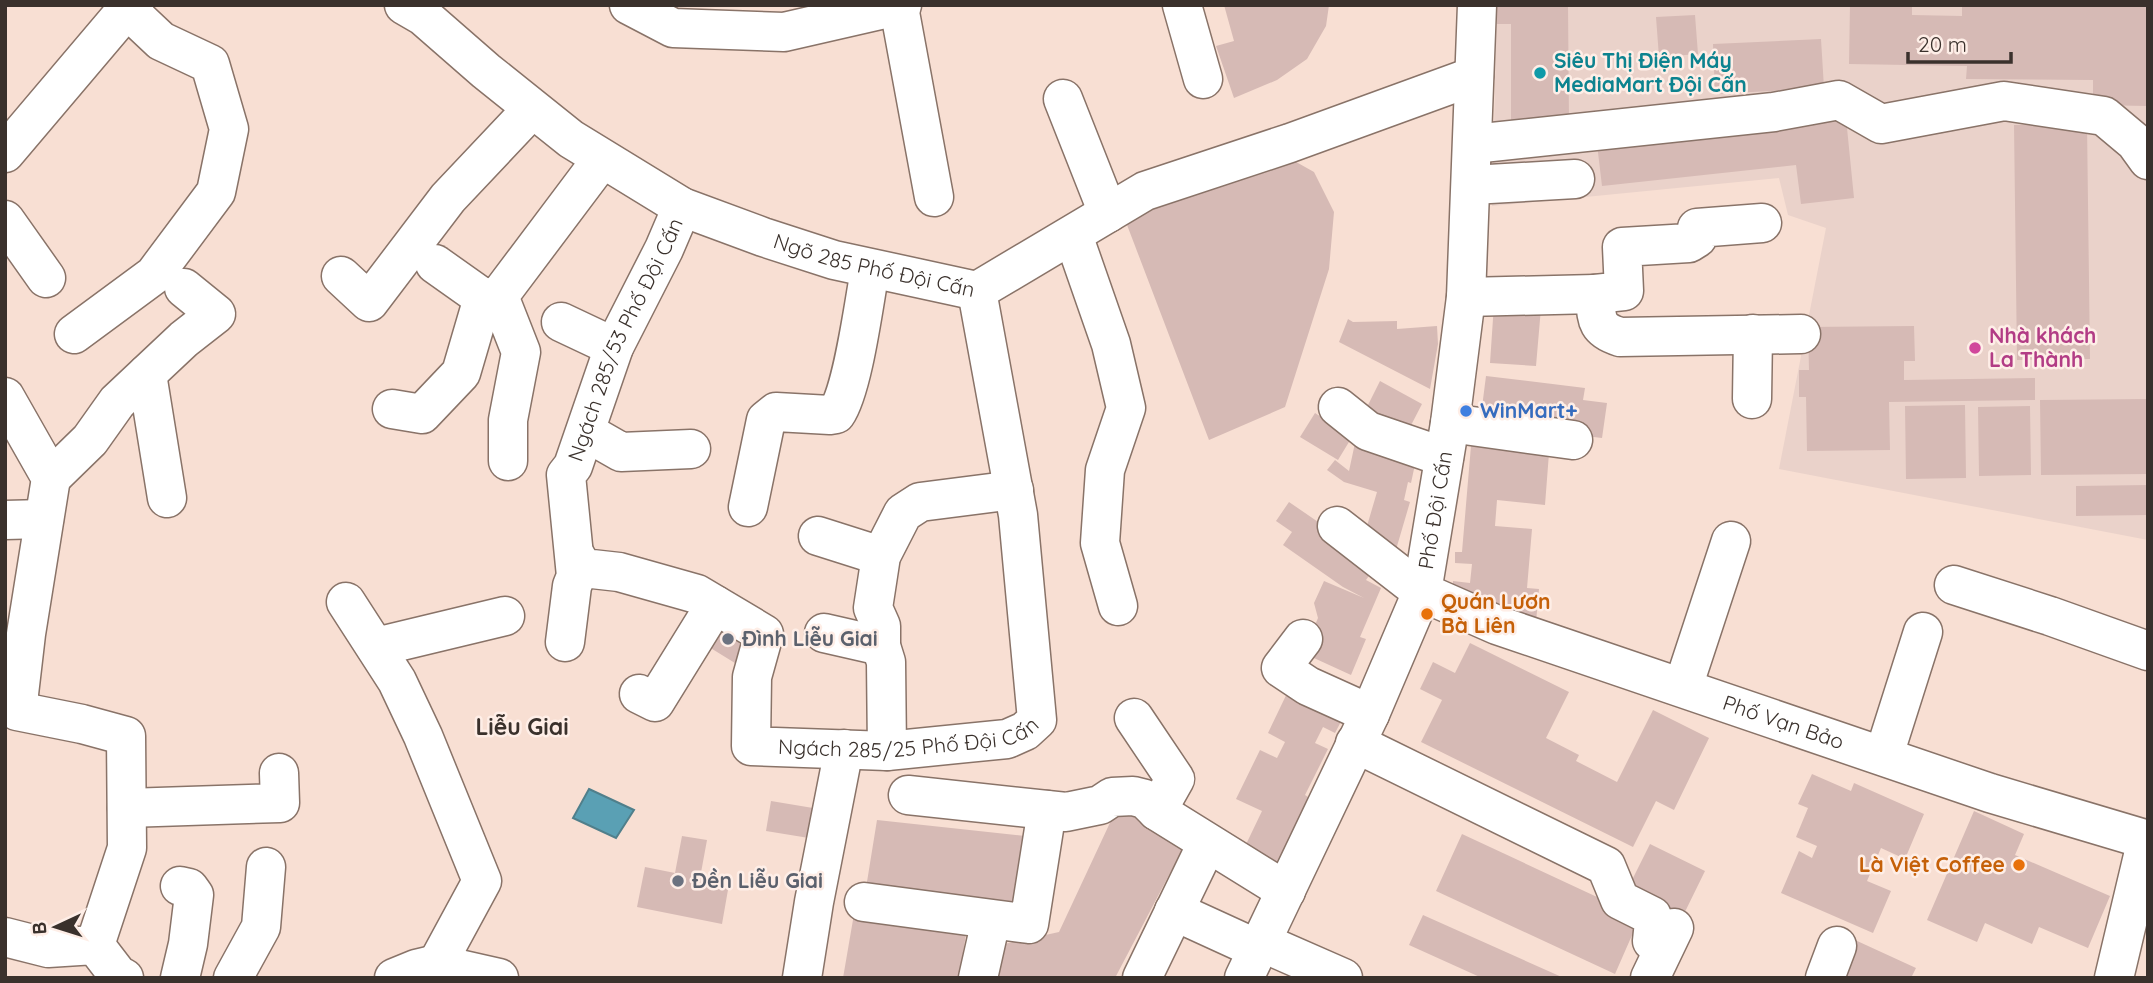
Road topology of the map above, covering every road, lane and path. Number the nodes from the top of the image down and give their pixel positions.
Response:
1 (629, 5) edge
2 (1182, 5) edge
3 (1477, 5) edge
4 (901, 6) edge
5 (130, 7) edge
6 (419, 9) edge
7 (796, 17) edge
8 (1474, 76) junction
9 (1203, 79) dead end
10 (1063, 99) dead end
11 (532, 109) junction
12 (1473, 144) junction
13 (5, 153) edge
14 (602, 159) junction
15 (2148, 160) edge
16 (1574, 179) dead end
17 (1472, 185) junction
18 (934, 197) dead end
19 (682, 207) junction
20 (1108, 213) junction
21 (5, 220) edge
22 (1762, 223) dead end
23 (1073, 234) junction
24 (435, 264) dead end
25 (870, 270) junction
26 (341, 276) dead end
27 (47, 278) dead end
28 (184, 288) dead end
29 (977, 291) junction
30 (1595, 294) junction
31 (491, 297) junction
32 (1466, 297) junction
33 (561, 322) dead end
34 (74, 334) dead end
35 (1753, 334) junction
36 (1801, 334) dead end
37 (614, 346) junction
38 (148, 374) junction
39 (5, 397) edge
40 (1752, 400) dead end
41 (1338, 407) dead end
42 (391, 409) dead end
43 (586, 432) junction
44 (1447, 440) junction
45 (1573, 440) dead end
46 (691, 449) dead end
47 (508, 461) dead end
48 (567, 473) junction
49 (639, 473) dead end
50 (51, 478) junction
51 (1014, 490) junction
52 (167, 498) dead end
53 (748, 507) dead end
54 (44, 519) junction
55 (5, 520) edge
56 (1337, 526) dead end
57 (818, 536) dead end
58 (1731, 541) dead end
59 (575, 555) junction
60 (881, 556) junction
61 (1954, 585) dead end
62 (1422, 592) junction
63 (346, 602) dead end
64 (715, 605) junction
65 (1118, 606) dead end
66 (505, 616) dead end
67 (1923, 632) dead end
68 (824, 633) dead end
69 (15, 634) edge
70 (1303, 639) dead end
71 (565, 642) dead end
72 (881, 646) junction
73 (376, 648) junction
74 (2148, 651) edge
75 (1683, 687) junction
76 (639, 694) dead end
77 (11, 710) edge
78 (1134, 718) dead end
79 (1363, 728) junction
80 (844, 749) junction
81 (887, 751) junction
82 (1884, 755) junction
83 (279, 773) dead end
84 (908, 795) dead end
85 (127, 808) junction
86 (1047, 810) junction
87 (1157, 811) junction
88 (2147, 840) edge
89 (1201, 856) dead end
90 (266, 867) dead end
91 (180, 886) dead end
92 (1286, 891) junction
93 (864, 902) dead end
94 (1174, 911) junction
95 (990, 920) junction
96 (5, 937) edge
97 (95, 945) junction
98 (1659, 949) edge
99 (1254, 956) edge
100 (44, 963) edge
101 (437, 964) junction
102 (120, 977) edge
103 (180, 978) edge
104 (233, 978) edge
105 (394, 978) edge
106 (499, 978) edge
107 (802, 978) edge
108 (978, 978) edge
109 (1142, 978) edge
110 (1343, 978) edge
111 (2114, 978) edge

1 - 7 street
2 - 9 street
3 - 8 street, Phố Đội Cấn
4 - 7 street
4 - 18 street
5 - 13 street
5 - 34 street
6 - 11 street, Ngõ 285 Phố Đội Cấn
8 - 12 street, Phố Đội Cấn
8 - 20 street, Ngõ 285 Phố Đội Cấn
10 - 20 street
11 - 14 street, Ngõ 285 Phố Đội Cấn
11 - 26 street
12 - 15 street
12 - 17 street, Phố Đội Cấn
14 - 19 street, Ngõ 285 Phố Đội Cấn
14 - 31 street
16 - 17 street
17 - 32 street, Phố Đội Cấn
19 - 25 street, Ngõ 285 Phố Đội Cấn
19 - 37 street, Ngách 285/53 Phố Đội Cấn
20 - 23 street, Ngõ 285 Phố Đội Cấn
21 - 27 street
22 - 30 street
23 - 29 street, Ngõ 285 Phố Đội Cấn
23 - 65 street
24 - 31 street
25 - 29 street, Ngõ 285 Phố Đội Cấn
25 - 53 street
28 - 38 street
29 - 51 street, Ngách 285/25 Phố Đội Cấn
30 - 32 street
30 - 35 street
31 - 42 street
31 - 47 street
32 - 44 street, Phố Đội Cấn
33 - 37 street
35 - 36 street
35 - 40 street
37 - 43 street, Ngách 285/53 Phố Đội Cấn
38 - 50 street
38 - 52 street
39 - 50 street
41 - 44 street
43 - 46 street
43 - 48 street, Ngách 285/53 Phố Đội Cấn
44 - 45 street
44 - 62 street, Phố Đội Cấn
48 - 49 street
48 - 59 street, Ngách 285/53 Phố Đội Cấn
50 - 54 street
51 - 60 street
51 - 81 street, Ngách 285/25 Phố Đội Cấn
54 - 55 street
54 - 69 street
56 - 62 street, Phố Vạn Bảo
57 - 60 street
58 - 75 street
59 - 64 street
59 - 71 street, Ngách 285/53 Phố Đội Cấn
60 - 72 street
61 - 74 street
62 - 75 street, Phố Vạn Bảo
62 - 79 street, Phố Đội Cấn
63 - 73 street
64 - 76 street
64 - 80 street, Ngách 285/25 Phố Đội Cấn
66 - 73 street
67 - 82 street
68 - 72 street
69 - 77 street
70 - 79 street
72 - 81 street
73 - 101 street
75 - 82 street, Phố Vạn Bảo
77 - 85 street
78 - 87 street
79 - 92 street, Phố Đội Cấn
79 - 98 street
80 - 81 street, Ngách 285/25 Phố Đội Cấn
80 - 107 street
82 - 88 street, Phố Vạn Bảo
83 - 85 street
84 - 86 street
85 - 97 street
86 - 87 street
86 - 95 street
87 - 92 street
88 - 111 street
89 - 94 street
90 - 104 street
91 - 103 street
92 - 99 street, Phố Đội Cấn
93 - 95 street
94 - 99 street
94 - 109 street
95 - 108 street
96 - 100 street
97 - 100 street
97 - 102 street
99 - 110 street
101 - 105 street
101 - 106 street

